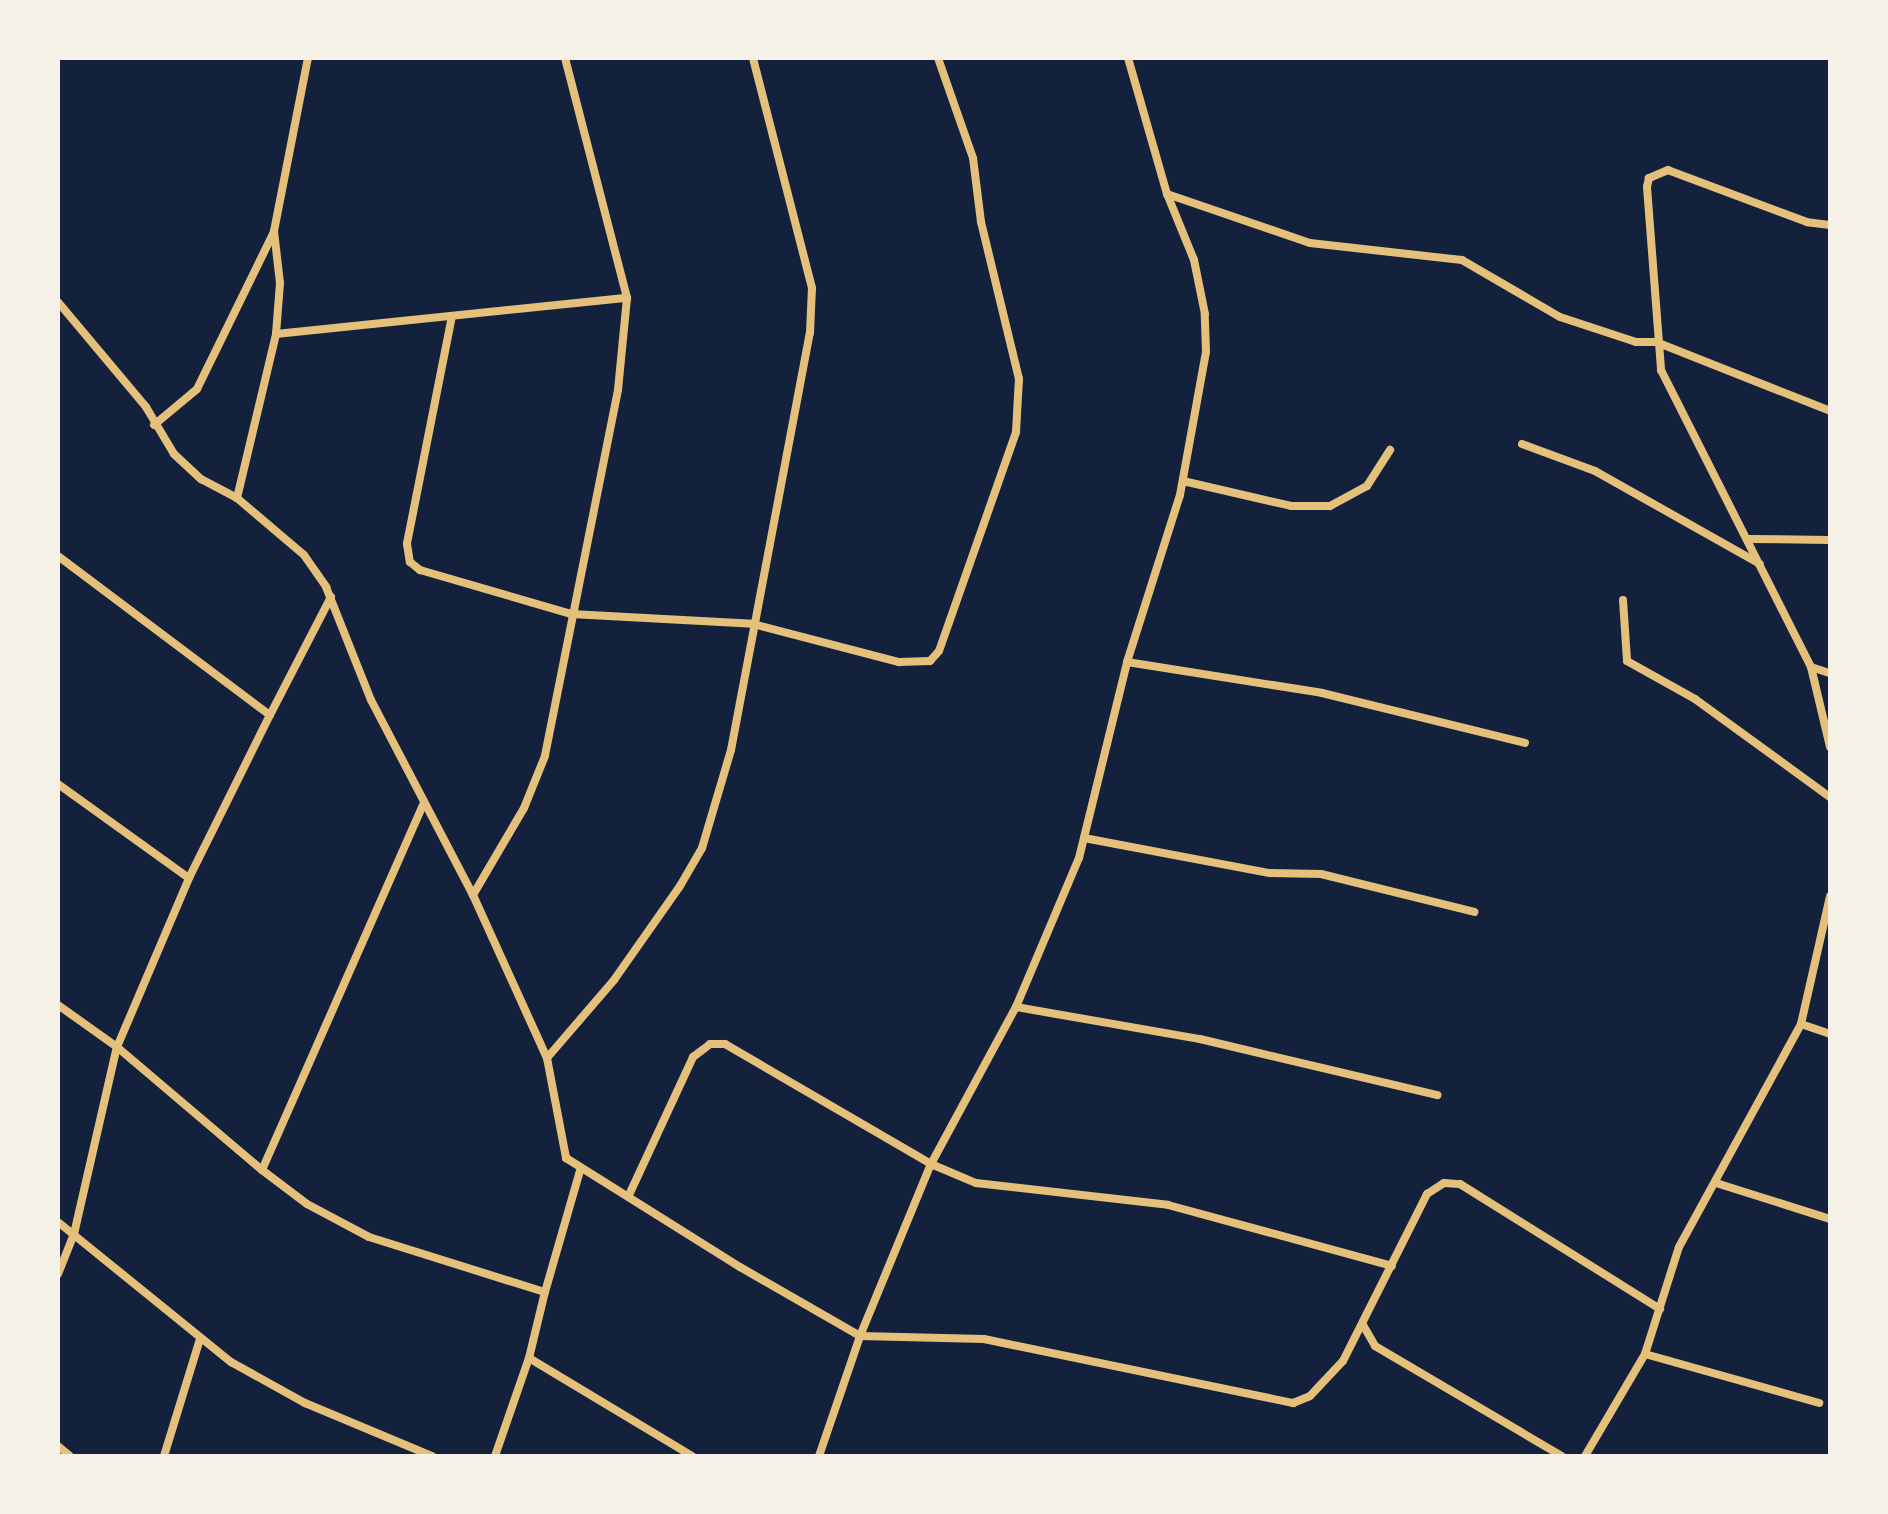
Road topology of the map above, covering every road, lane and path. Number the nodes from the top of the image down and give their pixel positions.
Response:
1 (308, 58) edge
2 (565, 58) edge
3 (753, 58) edge
4 (938, 58) edge
5 (1128, 58) edge
6 (1167, 194) junction
7 (1830, 225) edge
8 (274, 231) junction
9 (627, 298) junction
10 (58, 302) edge
11 (452, 316) junction
12 (276, 334) junction
13 (1656, 342) junction
14 (1830, 411) edge
15 (154, 425) junction
16 (1522, 444) dead end
17 (1390, 450) dead end
18 (1183, 481) junction
19 (237, 498) junction
20 (1750, 539) junction
21 (1830, 540) edge
22 (58, 556) edge
23 (1760, 564) junction
24 (331, 597) junction
25 (1623, 600) dead end
26 (571, 614) junction
27 (753, 624) junction
28 (1127, 662) junction
29 (1811, 667) junction
30 (1830, 673) edge
31 (270, 715) junction
32 (1525, 743) dead end
33 (1830, 747) edge
34 (58, 784) edge
35 (1830, 797) edge
36 (424, 802) junction
37 (1084, 838) junction
38 (189, 878) junction
39 (473, 895) junction
40 (1830, 896) edge
41 (1474, 912) dead end
42 (58, 1005) edge
43 (1016, 1007) junction
44 (1801, 1024) junction
45 (1830, 1034) edge
46 (117, 1047) junction
47 (547, 1058) junction
48 (1437, 1095) dead end
49 (931, 1164) junction
50 (262, 1170) junction
51 (580, 1171) junction
52 (1716, 1183) junction
53 (629, 1195) junction
54 (1830, 1219) edge
55 (58, 1222) edge
56 (74, 1234) junction
57 (1392, 1266) junction
58 (58, 1274) edge
59 (545, 1292) junction
60 (1660, 1309) junction
61 (1363, 1325) junction
62 (860, 1336) junction
63 (200, 1339) junction
64 (1645, 1354) junction
65 (529, 1358) junction
66 (1819, 1403) dead end
67 (58, 1446) edge
68 (70, 1456) edge
69 (164, 1456) edge
70 (432, 1456) edge
71 (495, 1456) edge
72 (692, 1456) edge
73 (819, 1456) edge
74 (1562, 1456) edge
75 (1585, 1456) edge

1 - 8 street
2 - 9 street
3 - 27 street
4 - 27 street
5 - 6 street
6 - 13 street
6 - 18 street
7 - 13 street
8 - 12 street
8 - 15 street
9 - 11 street
9 - 26 street
10 - 15 street
11 - 12 street
11 - 26 street
12 - 19 street
13 - 14 street
13 - 20 street
15 - 19 street
16 - 23 street
17 - 18 street
18 - 28 street
19 - 24 street
20 - 21 street
20 - 23 street
22 - 31 street
23 - 29 street
24 - 31 street
24 - 36 street
25 - 35 street
26 - 27 street
26 - 39 street
27 - 47 street
28 - 32 street
28 - 37 street
29 - 30 street
29 - 33 street
31 - 38 street
34 - 38 street
36 - 39 street
36 - 50 street
37 - 41 street
37 - 43 street
38 - 46 street
39 - 47 street
40 - 44 street
42 - 46 street
43 - 48 street
43 - 49 street
44 - 45 street
44 - 52 street
46 - 50 street
46 - 56 street
47 - 51 street
49 - 53 street
49 - 57 street
49 - 62 street
50 - 59 street
51 - 53 street
51 - 59 street
52 - 54 street
52 - 60 street
53 - 62 street
55 - 56 street
56 - 58 street
56 - 63 street
57 - 60 street
57 - 61 street
59 - 65 street
60 - 64 street
61 - 62 street
61 - 74 street
62 - 73 street
63 - 69 street
63 - 70 street
64 - 66 street
64 - 75 street
65 - 71 street
65 - 72 street
67 - 68 street

